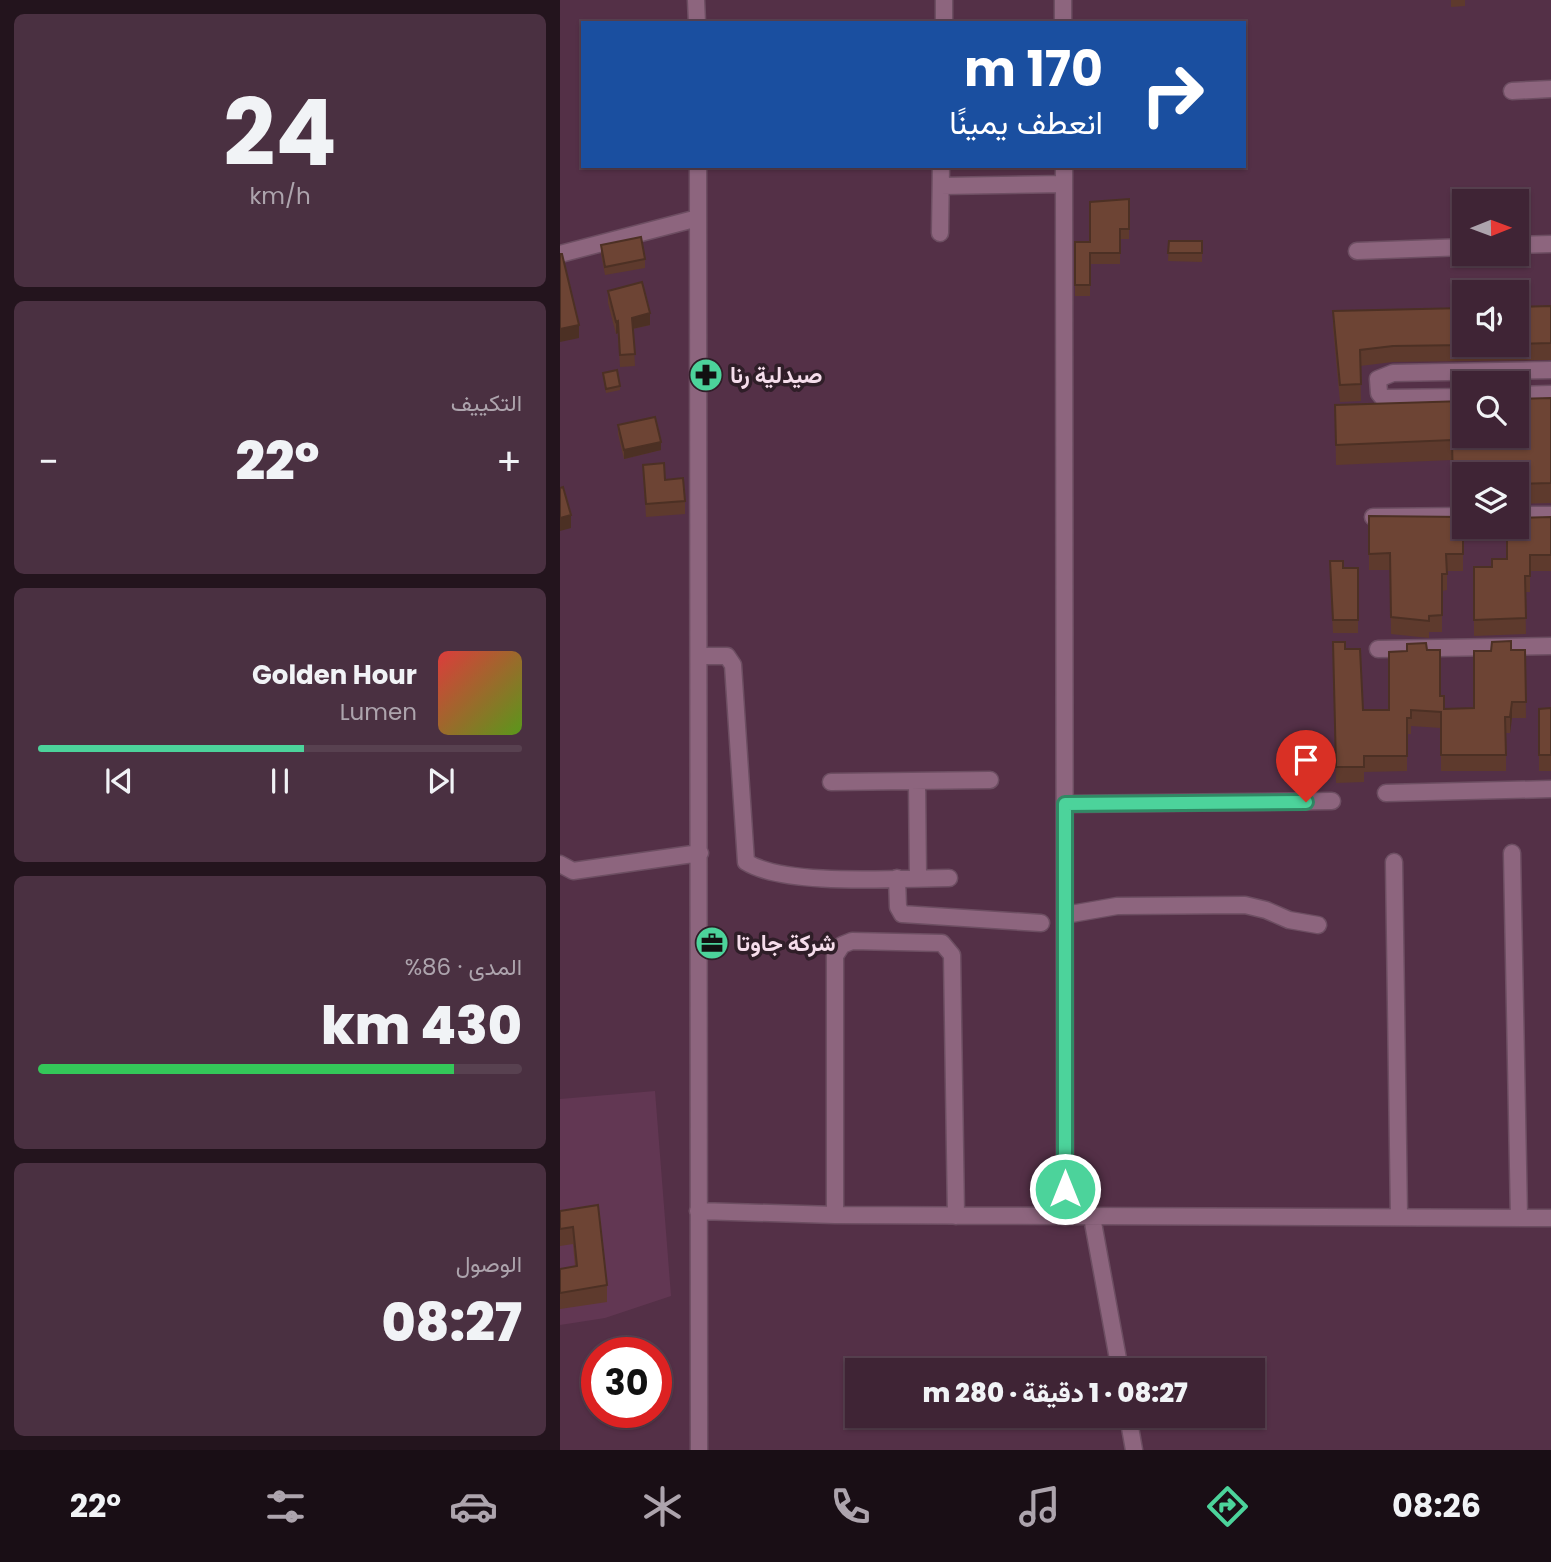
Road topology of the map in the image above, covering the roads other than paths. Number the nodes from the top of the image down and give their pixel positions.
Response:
1 (696, 0) edge
2 (944, 0) edge
3 (1063, 0) edge
4 (697, 21) edge
5 (944, 21) edge
6 (1063, 21) edge
7 (1551, 89) edge
8 (1512, 91) dead end
9 (698, 168) edge
10 (941, 168) edge
11 (1064, 168) edge
12 (1064, 184) junction
13 (941, 186) junction
14 (698, 218) junction
15 (940, 233) dead end
16 (1551, 244) edge
17 (1530, 245) edge
18 (1452, 247) edge
19 (1357, 251) dead end
20 (560, 254) edge
21 (1551, 370) edge
22 (1498, 371) edge
23 (1452, 372) edge
24 (1551, 394) edge
25 (1529, 395) edge
26 (1452, 397) edge
27 (1529, 515) edge
28 (1551, 515) edge
29 (1452, 516) edge
30 (1373, 517) edge
31 (1551, 646) edge
32 (1378, 649) dead end
33 (699, 656) junction
34 (990, 780) dead end
35 (831, 782) dead end
36 (917, 782) junction
37 (1551, 789) edge
38 (1386, 793) dead end
39 (1332, 802) dead end
40 (1065, 804) junction
41 (700, 853) junction
42 (1512, 853) dead end
43 (1394, 862) dead end
44 (560, 864) edge
45 (897, 878) junction
46 (918, 878) junction
47 (949, 878) dead end
48 (1065, 915) junction
49 (1041, 923) dead end
50 (1318, 925) dead end
51 (698, 1211) junction
52 (835, 1216) junction
53 (956, 1216) junction
54 (1399, 1216) junction
55 (1065, 1217) junction
56 (1092, 1217) junction
57 (1519, 1217) junction
58 (1551, 1217) edge
59 (1118, 1358) edge
60 (1130, 1428) edge
61 (699, 1450) edge
62 (1134, 1450) edge

1 - 4 street
2 - 5 street
3 - 6 street
7 - 8 street
9 - 14 street
10 - 13 street
11 - 12 street
12 - 13 street
12 - 40 street
13 - 15 street
14 - 20 street
14 - 33 street
16 - 17 street
18 - 19 street
21 - 22 street
23 - 26 street
24 - 25 street
27 - 28 street
29 - 30 street
31 - 32 street
33 - 41 street
33 - 45 street
34 - 36 street
35 - 36 street
36 - 46 street
37 - 38 street
39 - 40 street
40 - 48 street
41 - 44 street
41 - 51 street
42 - 57 street
43 - 54 street
45 - 46 street
45 - 49 street
46 - 47 street
48 - 50 street
48 - 55 street
51 - 52 street
51 - 61 street
52 - 53 street
52 - 53 street
53 - 55 street
54 - 56 street
54 - 57 street
55 - 56 street
56 - 59 street
57 - 58 street
60 - 62 street

